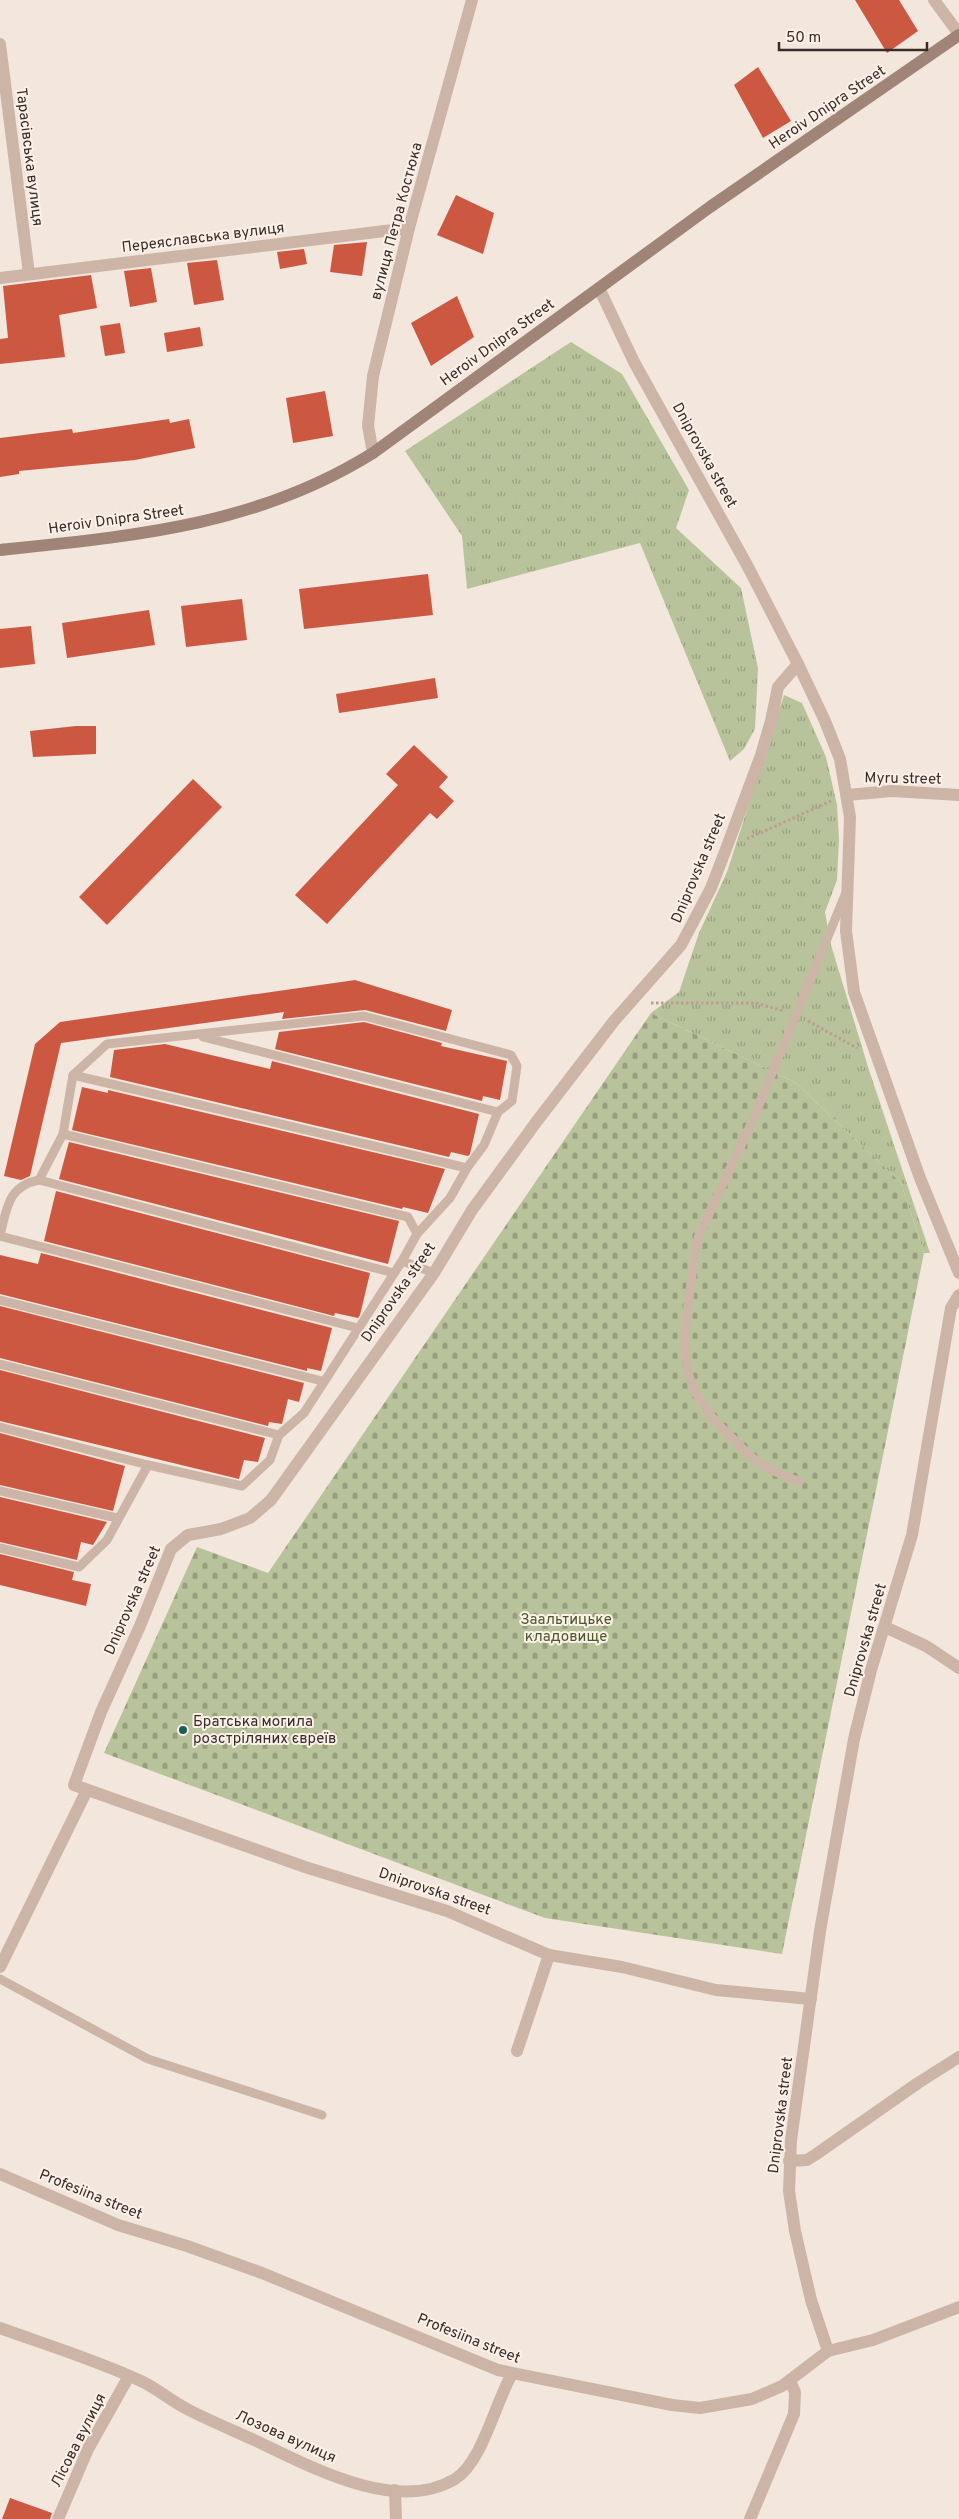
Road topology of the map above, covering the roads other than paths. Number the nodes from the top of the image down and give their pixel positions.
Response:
1 (472, 0) edge
2 (934, 0) edge
3 (959, 35) edge
4 (0, 44) edge
5 (409, 228) junction
6 (29, 274) junction
7 (0, 278) edge
8 (599, 288) junction
9 (373, 453) junction
10 (0, 550) edge
11 (798, 664) junction
12 (847, 794) junction
13 (959, 795) edge
14 (848, 888) junction
15 (196, 1036) junction
16 (73, 1075) junction
17 (498, 1112) junction
18 (63, 1134) junction
19 (467, 1168) junction
20 (39, 1180) junction
21 (417, 1234) junction
22 (0, 1236) edge
23 (402, 1261) junction
24 (394, 1273) junction
25 (434, 1273) junction
26 (959, 1273) edge
27 (959, 1295) edge
28 (0, 1300) edge
29 (358, 1328) junction
30 (0, 1364) edge
31 (322, 1382) junction
32 (0, 1427) edge
33 (279, 1435) junction
34 (148, 1465) junction
35 (799, 1482) dead end
36 (0, 1491) edge
37 (117, 1518) junction
38 (0, 1548) edge
39 (885, 1627) junction
40 (959, 1668) edge
41 (87, 1790) junction
42 (549, 1955) junction
43 (0, 1966) edge
44 (0, 1979) edge
45 (811, 1999) junction
46 (517, 2051) dead end
47 (959, 2057) edge
48 (322, 2115) dead end
49 (789, 2161) junction
50 (0, 2174) edge
51 (959, 2307) edge
52 (0, 2328) edge
53 (828, 2351) junction
54 (512, 2374) junction
55 (129, 2376) junction
56 (790, 2381) junction
57 (395, 2490) junction
58 (58, 2519) edge
59 (396, 2519) edge
60 (750, 2519) edge

1 - 5 street, вулиця Петра Костюка
2 - 3 street
3 - 8 main road, Heroiv Dnipra Street
4 - 6 street, Тарасівська вулиця
5 - 6 street, Переяславська вулиця
5 - 9 street, вулиця Петра Костюка
6 - 7 street, Переяславська вулиця
8 - 9 main road, Heroiv Dnipra Street
8 - 11 street, Dniprovska street
9 - 10 main road, Heroiv Dnipra Street
11 - 12 street, Dniprovska street
11 - 25 street, Dniprovska street
12 - 13 street, Myru street
12 - 14 street, Dniprovska street
14 - 26 street, Dniprovska street
14 - 35 lane
15 - 16 lane
15 - 17 lane
15 - 17 lane
16 - 18 lane
16 - 19 lane
17 - 19 lane
18 - 20 lane
18 - 21 lane
19 - 21 lane
20 - 22 lane
20 - 24 lane
21 - 23 lane
22 - 29 lane
23 - 24 lane
23 - 25 lane
24 - 29 lane
25 - 41 street, Dniprovska street
27 - 39 street, Dniprovska street
28 - 31 lane
29 - 31 lane
30 - 33 lane
31 - 33 lane
32 - 34 lane
33 - 34 lane
34 - 37 lane
36 - 37 lane
37 - 38 lane
39 - 40 street
39 - 45 street, Dniprovska street
41 - 42 street, Dniprovska street
41 - 43 street
42 - 45 street, Dniprovska street
42 - 46 street
44 - 48 lane
45 - 49 street, Dniprovska street
47 - 49 street
49 - 53 street, Dniprovska street
50 - 54 street, Profesiina street
51 - 53 street, Profesiina street
52 - 55 street, Лозова вулиця
53 - 56 street, Profesiina street
54 - 56 street, Profesiina street
54 - 57 street, Лозова вулиця
55 - 57 street, Лозова вулиця
55 - 58 street, Лісова вулиця
56 - 60 street
57 - 59 street

